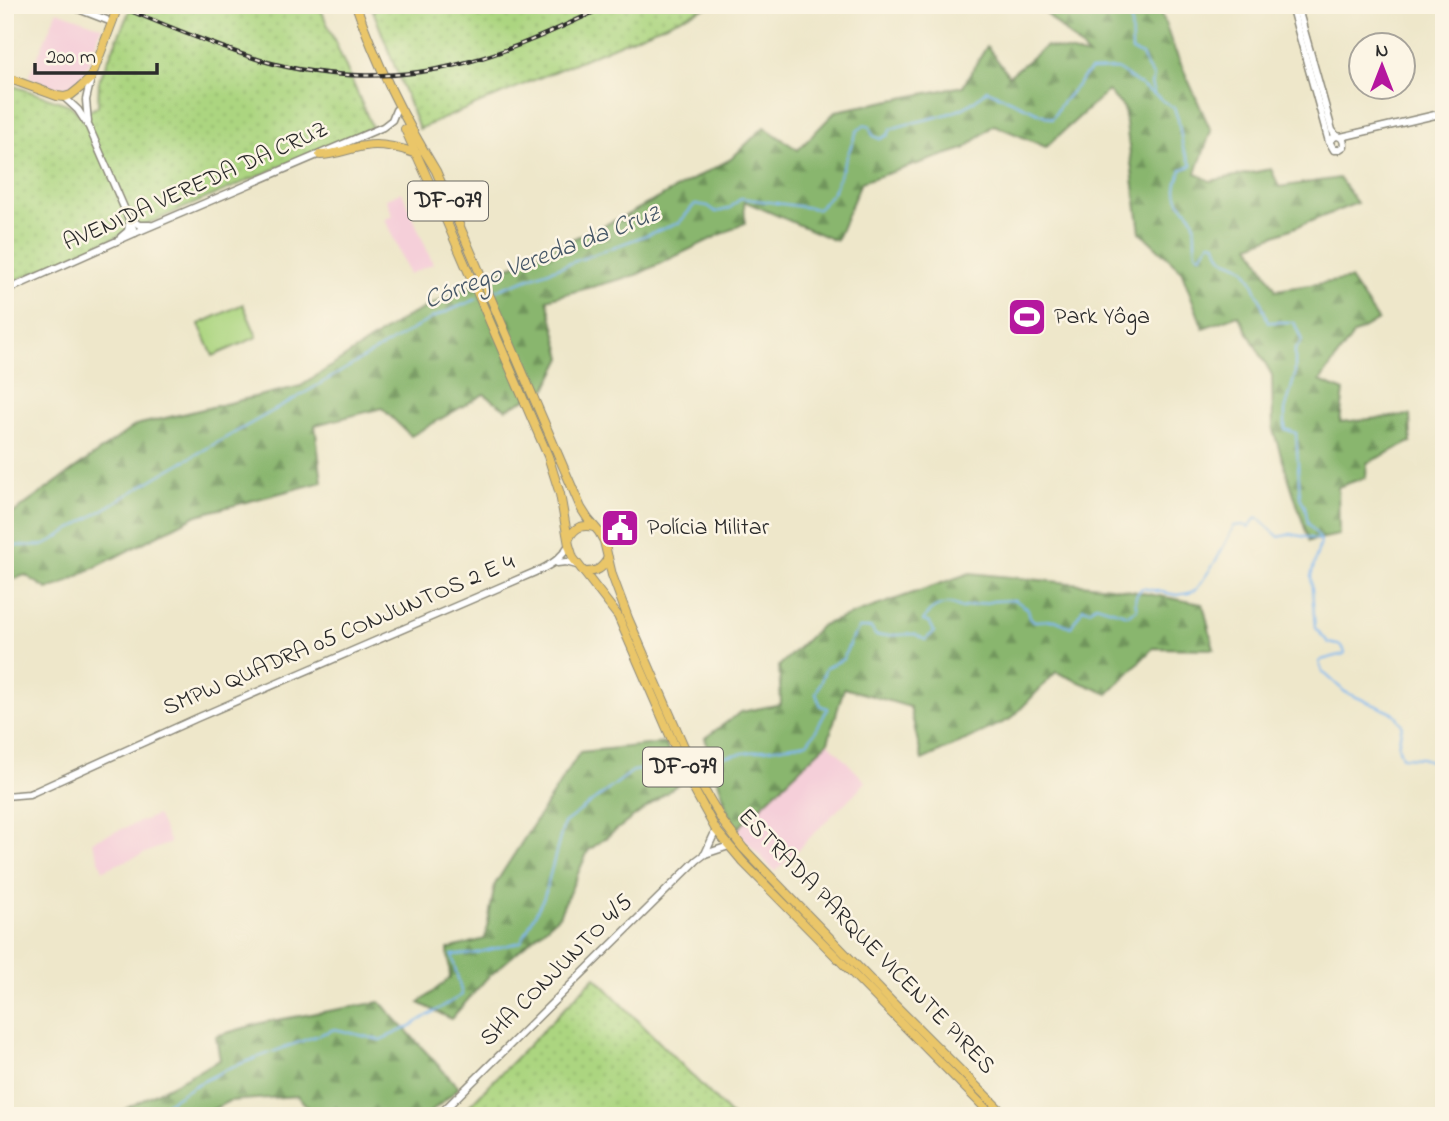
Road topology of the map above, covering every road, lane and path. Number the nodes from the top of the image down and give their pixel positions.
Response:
1 (68, 5) edge
2 (118, 5) edge
3 (350, 5) edge
4 (356, 5) edge
5 (1294, 5) edge
6 (113, 21) junction
7 (5, 77) edge
8 (91, 78) junction
9 (64, 97) junction
10 (396, 110) junction
11 (1444, 117) edge
12 (89, 128) junction
13 (1361, 133) junction
14 (1338, 136) junction
15 (1329, 143) junction
16 (1344, 146) junction
17 (320, 155) junction
18 (417, 155) junction
19 (130, 218) junction
20 (160, 222) junction
21 (135, 233) junction
22 (105, 247) junction
23 (478, 282) junction
24 (5, 291) edge
25 (594, 527) junction
26 (569, 542) junction
27 (608, 558) junction
28 (555, 563) junction
29 (581, 568) junction
30 (141, 743) junction
31 (141, 753) dead end
32 (5, 796) edge
33 (716, 830) junction
34 (729, 846) junction
35 (705, 854) junction
36 (854, 962) junction
37 (844, 964) junction
38 (863, 972) junction
39 (853, 975) junction
40 (438, 1116) edge
41 (993, 1116) edge
42 (1006, 1116) edge

1 - 6 street
2 - 6 main road, bridge
3 - 10 main road, DF-079
4 - 23 main road, DF-079
5 - 14 street
5 - 15 street
6 - 8 main road
7 - 9 main road
8 - 9 main road
8 - 12 street
9 - 12 street
10 - 17 street, AVENIDA VEREDA DA CRUZ
10 - 18 main road, DF-079
11 - 13 street
12 - 19 street
13 - 14 street
13 - 16 street
14 - 15 street
14 - 16 street
15 - 16 street
17 - 18 main road
17 - 20 street, AVENIDA VEREDA DA CRUZ
18 - 23 main road, DF-079
19 - 20 street
19 - 21 street
19 - 22 street
20 - 21 street, AVENIDA VEREDA DA CRUZ
21 - 22 street, AVENIDA VEREDA DA CRUZ
22 - 24 street, AVENIDA VEREDA DA CRUZ
23 - 25 main road, DF-079
23 - 26 main road, DF-079
25 - 26 main road
25 - 27 main road, DF-079
26 - 28 street, SMPW QUADRA 05 CONJUNTOS 2 E 4
26 - 29 main road, DF-079
27 - 29 main road
27 - 36 main road, ESTRADA PARQUE VICENTE PIRES / DF-079
28 - 29 street, SMPW QUADRA 05 CONJUNTOS 2 E 4
28 - 30 street, SMPW QUADRA 05 CONJUNTOS 2 E 4
29 - 33 main road, ESTRADA PARQUE VICENTE PIRES / DF-079
30 - 31 street
30 - 32 street, SMPW QUADRA 05 CONJUNTOS 2 E 4
33 - 34 main road, ESTRADA PARQUE VICENTE PIRES / DF-079
33 - 35 street, SHA CONJUNTO 4/5
34 - 35 street, SHA CONJUNTO 4/5
34 - 37 main road, ESTRADA PARQUE VICENTE PIRES / DF-079
35 - 40 street, SHA CONJUNTO 4/5
36 - 37 main road
36 - 38 main road, ESTRADA PARQUE VICENTE PIRES / DF-079
37 - 39 main road, ESTRADA PARQUE VICENTE PIRES / DF-079
38 - 39 main road
38 - 42 main road, ESTRADA PARQUE VICENTE PIRES / DF-079
39 - 41 main road, ESTRADA PARQUE VICENTE PIRES / DF-079

